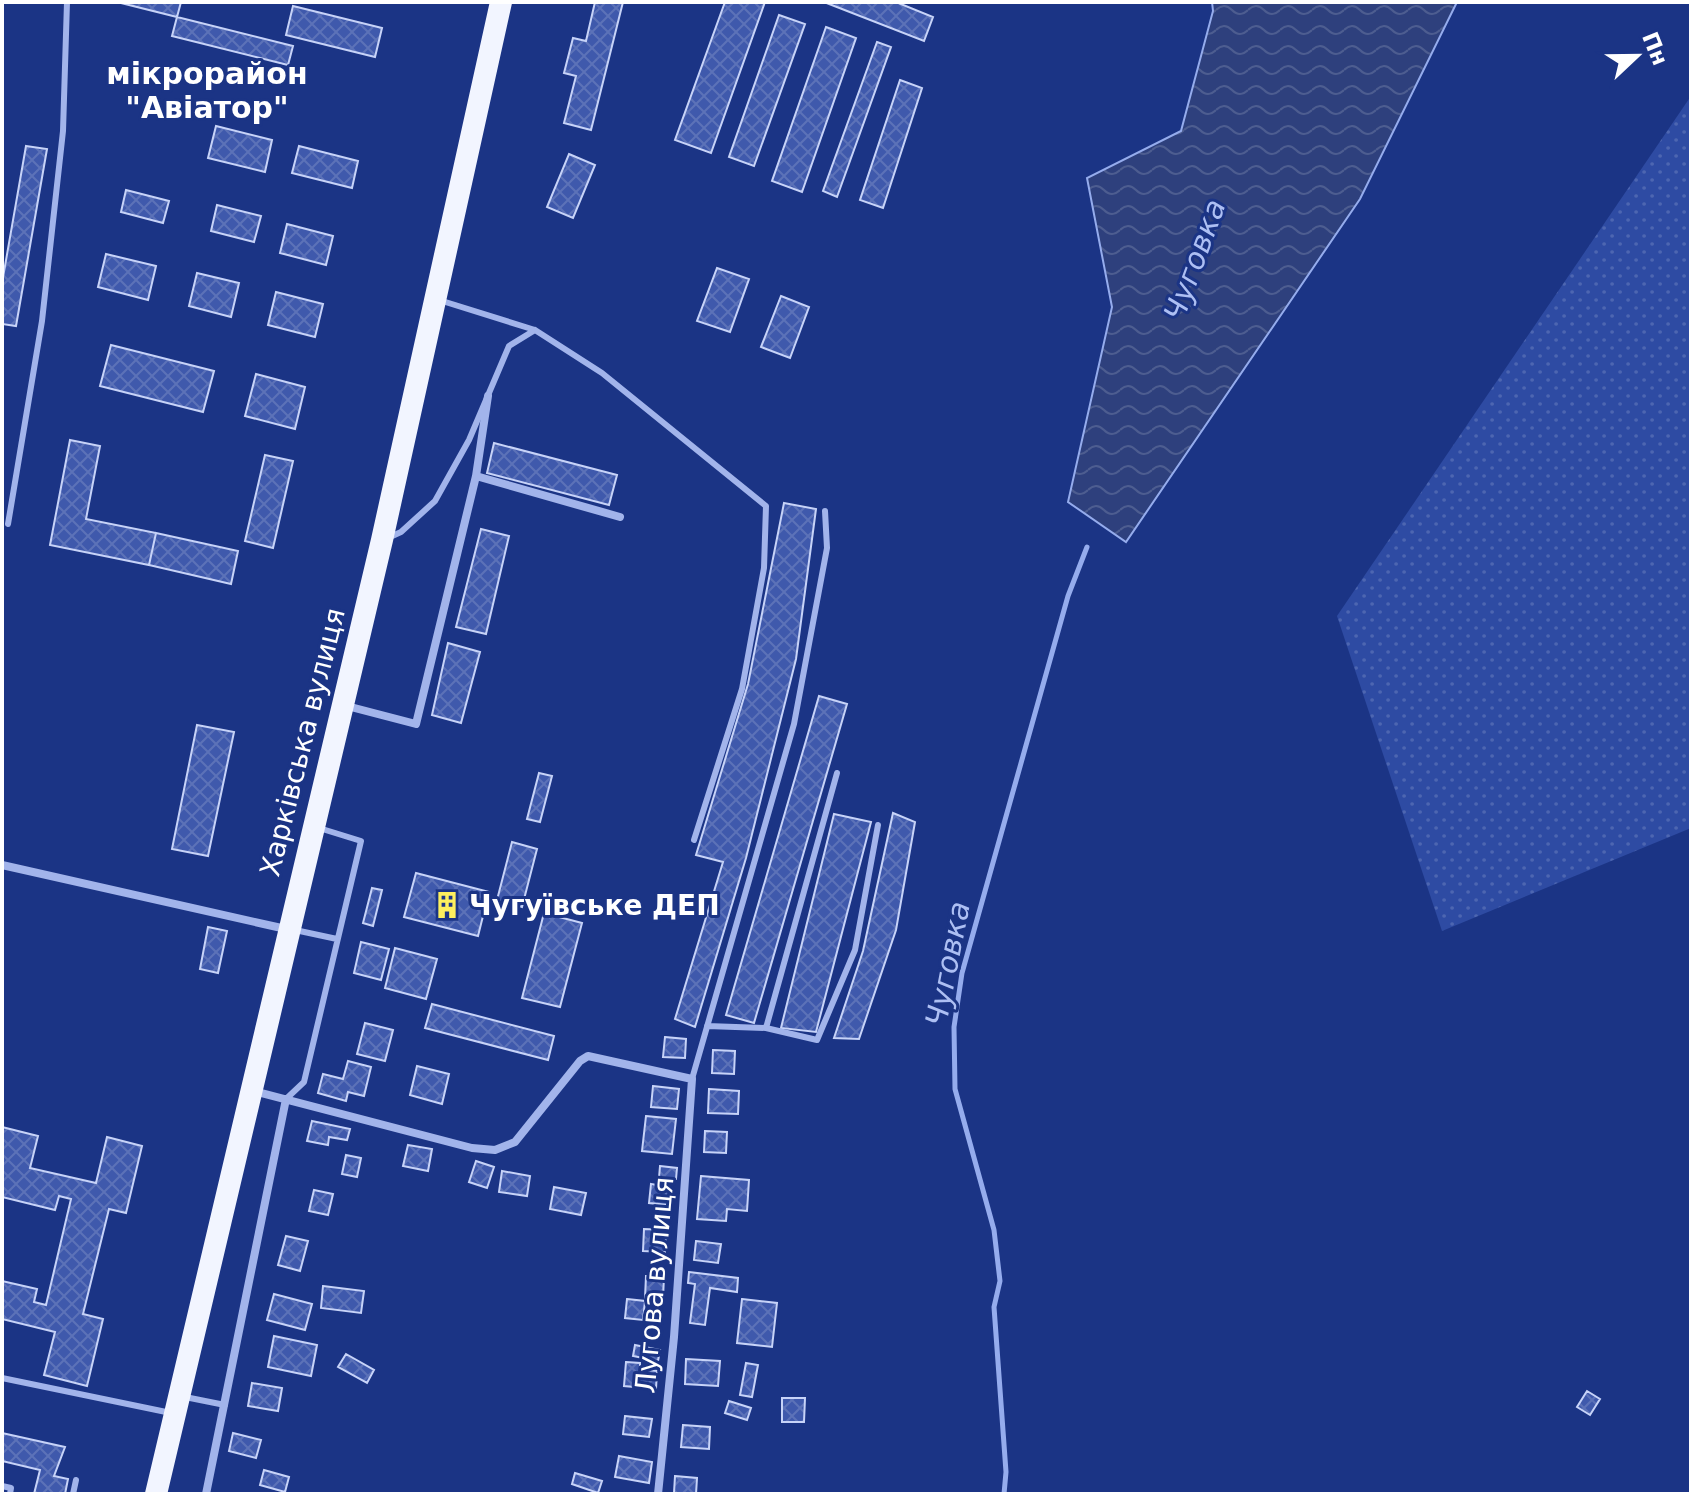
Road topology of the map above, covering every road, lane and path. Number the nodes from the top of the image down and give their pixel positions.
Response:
1 (67, 2) edge
2 (501, 2) edge
3 (435, 299) junction
4 (535, 330) junction
5 (488, 396) junction
6 (476, 476) junction
7 (825, 511) dead end
8 (620, 517) dead end
9 (8, 524) dead end
10 (382, 540) junction
11 (343, 705) junction
12 (837, 773) dead end
13 (878, 825) dead end
14 (313, 826) junction
15 (694, 840) dead end
16 (2, 865) edge
17 (287, 929) junction
18 (337, 939) junction
19 (707, 1026) junction
20 (766, 1028) junction
21 (692, 1079) junction
22 (249, 1090) junction
23 (286, 1099) junction
24 (2, 1378) edge
25 (175, 1405) junction
26 (225, 1405) junction
27 (76, 1480) dead end
28 (2, 1486) edge
29 (10, 1494) edge
30 (73, 1494) edge
31 (156, 1494) edge
32 (206, 1494) edge
33 (658, 1494) edge

1 - 9 lane
2 - 3 highway, Харківська вулиця
3 - 4 lane
3 - 10 highway, Харківська вулиця
4 - 5 lane
4 - 15 lane
5 - 6 street
5 - 10 lane
6 - 8 street
6 - 11 street
7 - 19 lane
10 - 11 highway, Харківська вулиця
11 - 14 highway, Харківська вулиця
12 - 20 lane
13 - 20 lane
14 - 17 highway, Харківська вулиця
14 - 18 lane
16 - 17 street
17 - 18 lane
17 - 22 highway, Харківська вулиця
18 - 23 lane
19 - 20 lane
19 - 21 lane
21 - 23 street
21 - 33 street, Лугова вулиця
22 - 23 street
22 - 25 highway, Харківська вулиця
23 - 26 street
24 - 25 lane
25 - 26 lane
25 - 31 highway, Харківська вулиця
26 - 32 street
27 - 30 lane
28 - 29 lane

